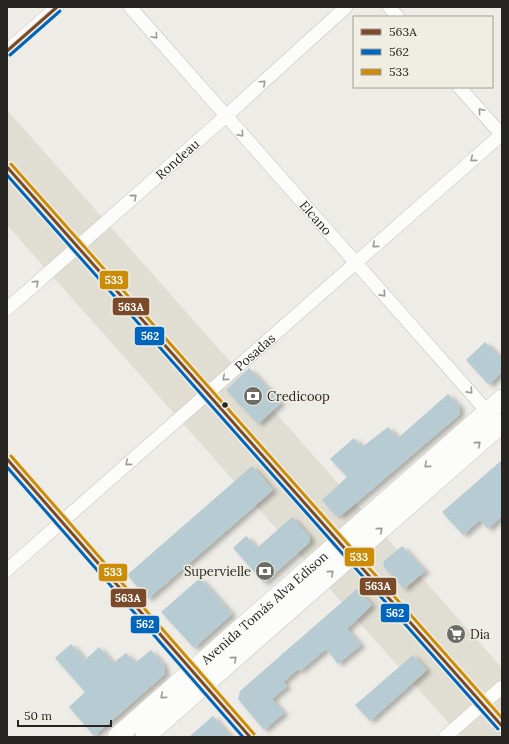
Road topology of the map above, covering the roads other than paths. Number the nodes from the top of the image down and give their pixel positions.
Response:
1 (57, 7) edge
2 (130, 7) edge
3 (346, 7) edge
4 (389, 7) edge
5 (397, 16) edge
6 (7, 51) edge
7 (460, 88) edge
8 (226, 116) junction
9 (502, 134) edge
10 (7, 168) edge
11 (77, 246) junction
12 (355, 263) junction
13 (7, 309) edge
14 (207, 393) junction
15 (502, 398) edge
16 (498, 422) edge
17 (7, 459) edge
18 (62, 521) junction
19 (345, 549) junction
20 (7, 570) edge
21 (198, 678) junction
22 (502, 687) edge
23 (482, 704) junction
24 (502, 726) edge
25 (117, 737) edge
26 (145, 737) edge
27 (250, 737) edge
28 (445, 737) edge

1 - 6 street
2 -> 8 street, Elcano
8 -> 3 street, Rondeau
4 - 5 street
9 -> 7 street
11 -> 8 street, Rondeau
8 -> 12 street, Elcano
9 -> 12 street, Posadas
10 - 11 street
13 -> 11 street, Rondeau
11 - 14 street
12 -> 14 street, Posadas
12 -> 16 street, Elcano
14 -> 18 street, Posadas
14 - 19 street
15 - 16 main road, Avenida Tomás Alva Edison
16 - 19 main road, Avenida Tomás Alva Edison
17 - 18 street
18 - 20 street, Posadas
18 - 21 street
19 - 21 main road, Avenida Tomás Alva Edison
19 - 23 street
21 -> 25 main road, Avenida Tomás Alva Edison
21 - 26 main road, Avenida Tomás Alva Edison
21 - 27 street
22 - 23 street
23 - 24 street
23 - 28 street

